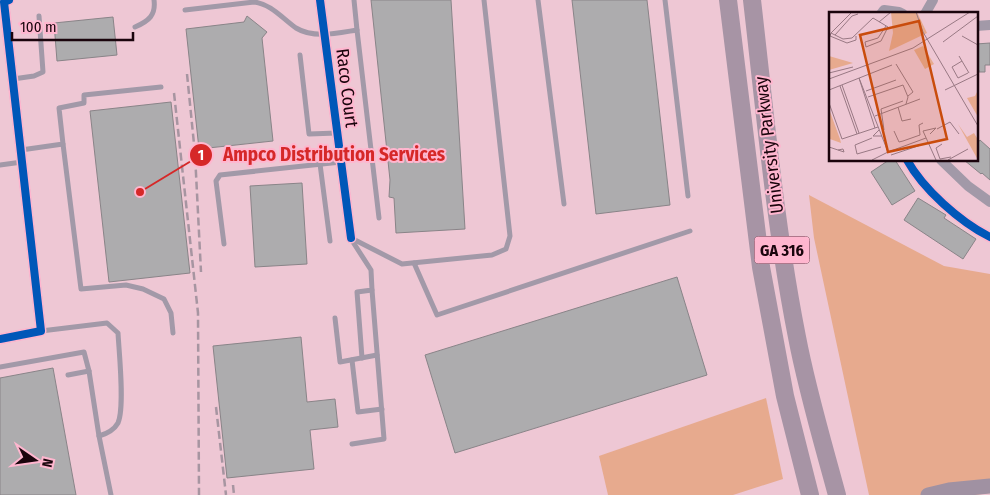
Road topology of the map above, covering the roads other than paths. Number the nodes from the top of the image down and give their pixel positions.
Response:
1 (154, 0) edge
2 (320, 0) edge
3 (354, 0) edge
4 (484, 0) edge
5 (538, 0) edge
6 (665, 0) edge
7 (724, 0) edge
8 (728, 0) edge
9 (752, 0) edge
10 (933, 0) edge
11 (5, 1) edge
12 (185, 10) dead end
13 (883, 12) edge
14 (899, 12) edge
15 (926, 12) edge
16 (39, 16) dead end
17 (730, 19) junction
18 (135, 27) dead end
19 (357, 30) junction
20 (325, 35) junction
21 (300, 55) dead end
22 (13, 78) junction
23 (161, 88) dead end
24 (337, 133) junction
25 (63, 144) junction
26 (21, 150) junction
27 (908, 161) edge
28 (943, 161) edge
29 (22, 162) junction
30 (341, 162) junction
31 (0, 164) edge
32 (320, 164) junction
33 (688, 196) dead end
34 (990, 202) edge
35 (564, 204) dead end
36 (379, 218) dead end
37 (690, 231) dead end
38 (990, 237) edge
39 (351, 238) junction
40 (330, 241) dead end
41 (224, 244) dead end
42 (414, 263) junction
43 (372, 290) junction
44 (335, 318) dead end
45 (41, 331) junction
46 (174, 333) dead end
47 (0, 339) edge
48 (377, 355) junction
49 (362, 358) junction
50 (352, 360) junction
51 (0, 367) edge
52 (89, 371) junction
53 (68, 374) dead end
54 (382, 409) junction
55 (99, 436) junction
56 (352, 444) dead end
57 (990, 486) edge
58 (111, 495) edge
59 (810, 495) edge
60 (837, 495) edge
61 (928, 495) edge

1 - 18 lane
2 - 20 street, Raco Court
3 - 19 lane
4 - 42 lane
5 - 35 lane
6 - 33 lane
7 - 17 highway
8 - 17 highway, University Parkway / GA 316
9 - 60 highway, University Parkway / GA 316
10 - 15 street
11 - 22 street
12 - 20 lane
13 - 14 street
16 - 22 lane
17 - 59 highway, University Parkway / GA 316
19 - 20 lane
19 - 36 lane
20 - 24 street, Raco Court
21 - 24 lane
22 - 26 street
23 - 25 lane
24 - 30 street, Raco Court
25 - 26 lane
25 - 46 lane
26 - 29 street
27 - 38 street
28 - 34 street
29 - 31 lane
29 - 45 street
30 - 32 lane
30 - 39 street, Raco Court
32 - 40 lane
32 - 41 lane
37 - 42 lane
39 - 42 lane
39 - 43 lane
43 - 48 lane
43 - 49 lane
44 - 50 lane
45 - 47 street
45 - 55 lane
48 - 49 lane
48 - 54 lane
49 - 50 lane
50 - 54 lane
51 - 52 lane
52 - 53 lane
52 - 55 lane
54 - 56 lane
55 - 58 lane
57 - 61 main road

